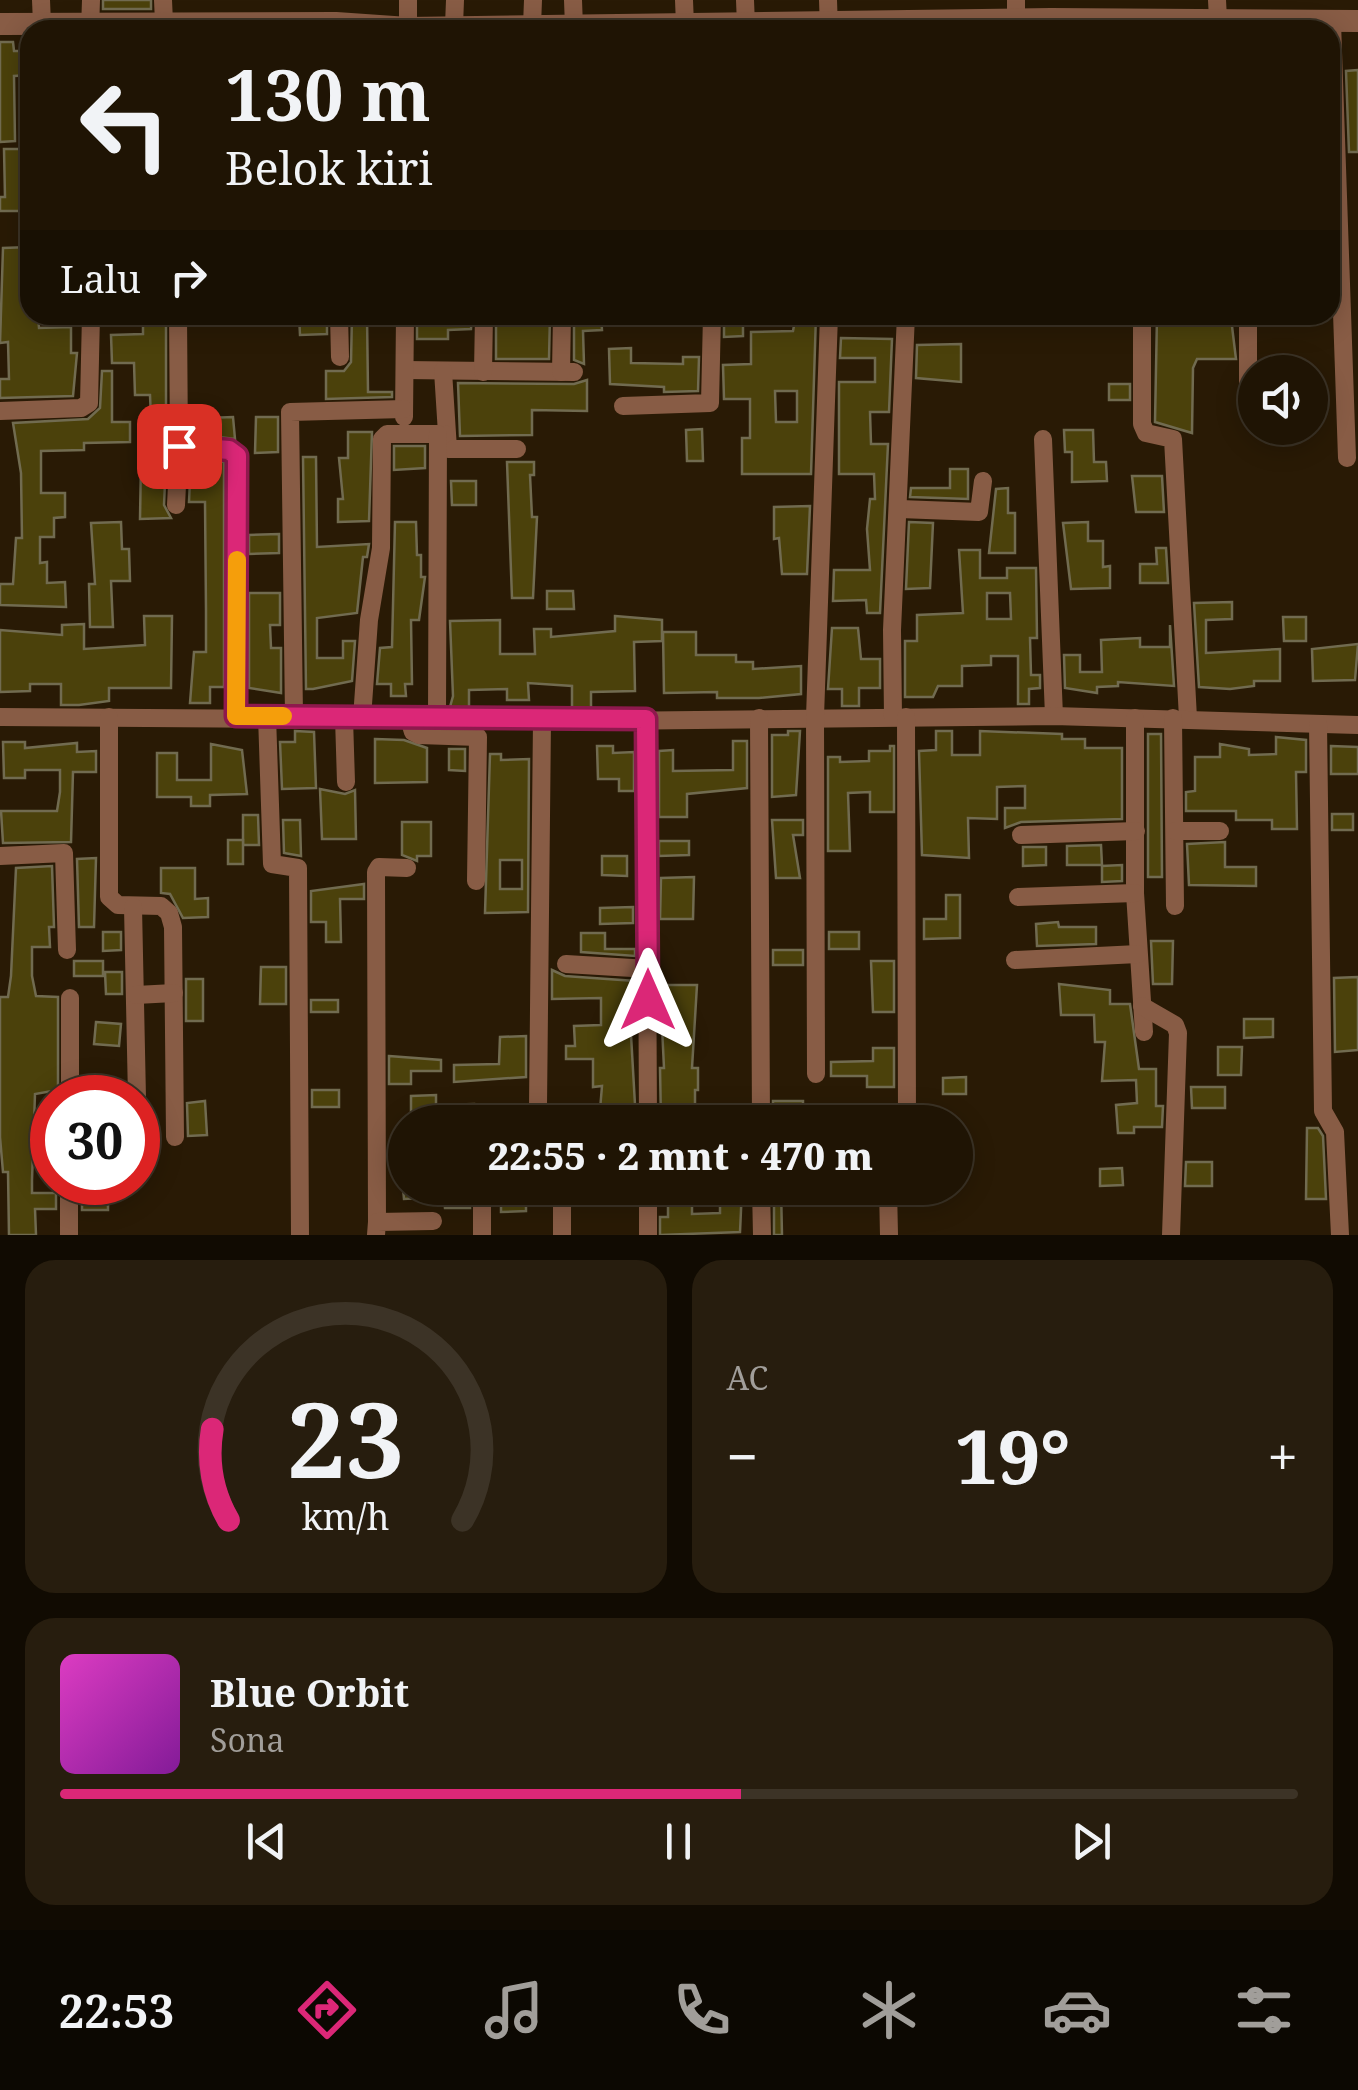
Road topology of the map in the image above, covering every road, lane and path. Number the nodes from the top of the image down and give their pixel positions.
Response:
1 (1178, 9) edge
2 (957, 10) edge
3 (1094, 10) edge
4 (41, 12) edge
5 (829, 17) edge
6 (1229, 17) edge
7 (90, 18) edge
8 (1009, 18) edge
9 (170, 19) edge
10 (798, 20) edge
11 (921, 20) edge
12 (1063, 20) edge
13 (1121, 20) edge
14 (1148, 20) edge
15 (1291, 20) edge
16 (0, 24) edge
17 (1340, 255) edge
18 (91, 325) edge
19 (178, 325) edge
20 (339, 325) edge
21 (405, 325) edge
22 (484, 325) edge
23 (563, 325) edge
24 (712, 325) edge
25 (830, 325) edge
26 (906, 325) edge
27 (1142, 325) edge
28 (1248, 325) edge
29 (1248, 355) edge
30 (340, 357) dead end
31 (405, 370) junction
32 (442, 371) junction
33 (483, 372) junction
34 (623, 406) dead end
35 (404, 408) junction
36 (0, 411) edge
37 (404, 433) junction
38 (441, 434) junction
39 (1043, 439) dead end
40 (179, 446) junction
41 (517, 449) dead end
42 (1347, 458) dead end
43 (983, 481) dead end
44 (176, 505) dead end
45 (900, 509) junction
46 (236, 716) junction
47 (267, 716) junction
48 (294, 716) junction
49 (1054, 716) junction
50 (0, 717) edge
51 (109, 717) junction
52 (815, 717) junction
53 (899, 717) junction
54 (353, 718) junction
55 (409, 718) junction
56 (437, 718) junction
57 (759, 718) junction
58 (1135, 718) junction
59 (1180, 718) junction
60 (646, 719) junction
61 (542, 720) junction
62 (1318, 724) junction
63 (1358, 725) edge
64 (346, 782) dead end
65 (1175, 830) junction
66 (1220, 830) dead end
67 (1136, 831) junction
68 (1021, 835) dead end
69 (0, 856) edge
70 (407, 868) dead end
71 (476, 880) dead end
72 (1135, 893) junction
73 (1018, 897) dead end
74 (1174, 906) dead end
75 (134, 907) junction
76 (67, 950) dead end
77 (1138, 954) junction
78 (1016, 960) dead end
79 (566, 964) dead end
80 (648, 968) junction
81 (174, 993) junction
82 (136, 995) junction
83 (70, 998) dead end
84 (1142, 1006) junction
85 (1144, 1032) dead end
86 (816, 1074) dead end
87 (70, 1075) edge
88 (137, 1075) edge
89 (538, 1105) edge
90 (648, 1105) edge
91 (761, 1105) edge
92 (908, 1105) edge
93 (175, 1137) dead end
94 (70, 1205) edge
95 (482, 1205) edge
96 (562, 1205) edge
97 (648, 1205) edge
98 (762, 1205) edge
99 (888, 1205) edge
100 (433, 1221) dead end
101 (376, 1228) edge
102 (70, 1235) edge
103 (300, 1235) edge
104 (482, 1235) edge
105 (562, 1235) edge
106 (648, 1235) edge
107 (762, 1235) edge
108 (889, 1235) edge
109 (1170, 1235) edge
110 (1340, 1235) edge

1 - 6 street
1 - 14 street
2 - 8 street
2 - 11 street
3 - 12 street
3 - 13 street
4 - 7 street
4 - 16 street
5 - 10 street
6 - 15 street
7 - 9 street
17 - 42 street
18 - 36 street
19 - 40 street
20 - 30 street
21 - 31 street
22 - 33 street
23 - 33 street
24 - 34 street
25 - 52 street
26 - 45 street
27 - 59 street
28 - 29 street
31 - 32 street
31 - 35 street
32 - 33 street
32 - 38 street
35 - 37 street
35 - 48 street
37 - 38 street
37 - 54 street
38 - 41 street
38 - 56 street
39 - 49 street
40 - 44 street
40 - 46 street
43 - 45 street
45 - 53 street
46 - 47 street
46 - 51 street
47 - 48 street
47 - 103 street
48 - 54 street
49 - 53 street
49 - 58 street
50 - 51 street
51 - 75 street
52 - 53 street
52 - 57 street
52 - 86 street
53 - 92 street
54 - 55 street
54 - 64 street
55 - 56 street
55 - 71 street
56 - 61 street
57 - 60 street
57 - 91 street
58 - 59 street
58 - 67 street
59 - 62 street
59 - 65 street
60 - 61 street
60 - 80 street
61 - 89 street
62 - 63 street
62 - 110 street
65 - 66 street
65 - 74 street
67 - 68 street
67 - 72 street
69 - 76 street
70 - 101 street
72 - 73 street
72 - 77 street
75 - 81 street
75 - 82 street
77 - 78 street
77 - 84 street
79 - 80 street
80 - 90 street
81 - 82 street
81 - 93 street
82 - 88 street
83 - 87 street
84 - 85 street
84 - 109 street
94 - 102 street
95 - 104 street
96 - 105 street
97 - 106 street
98 - 107 street
99 - 108 street
100 - 101 street

